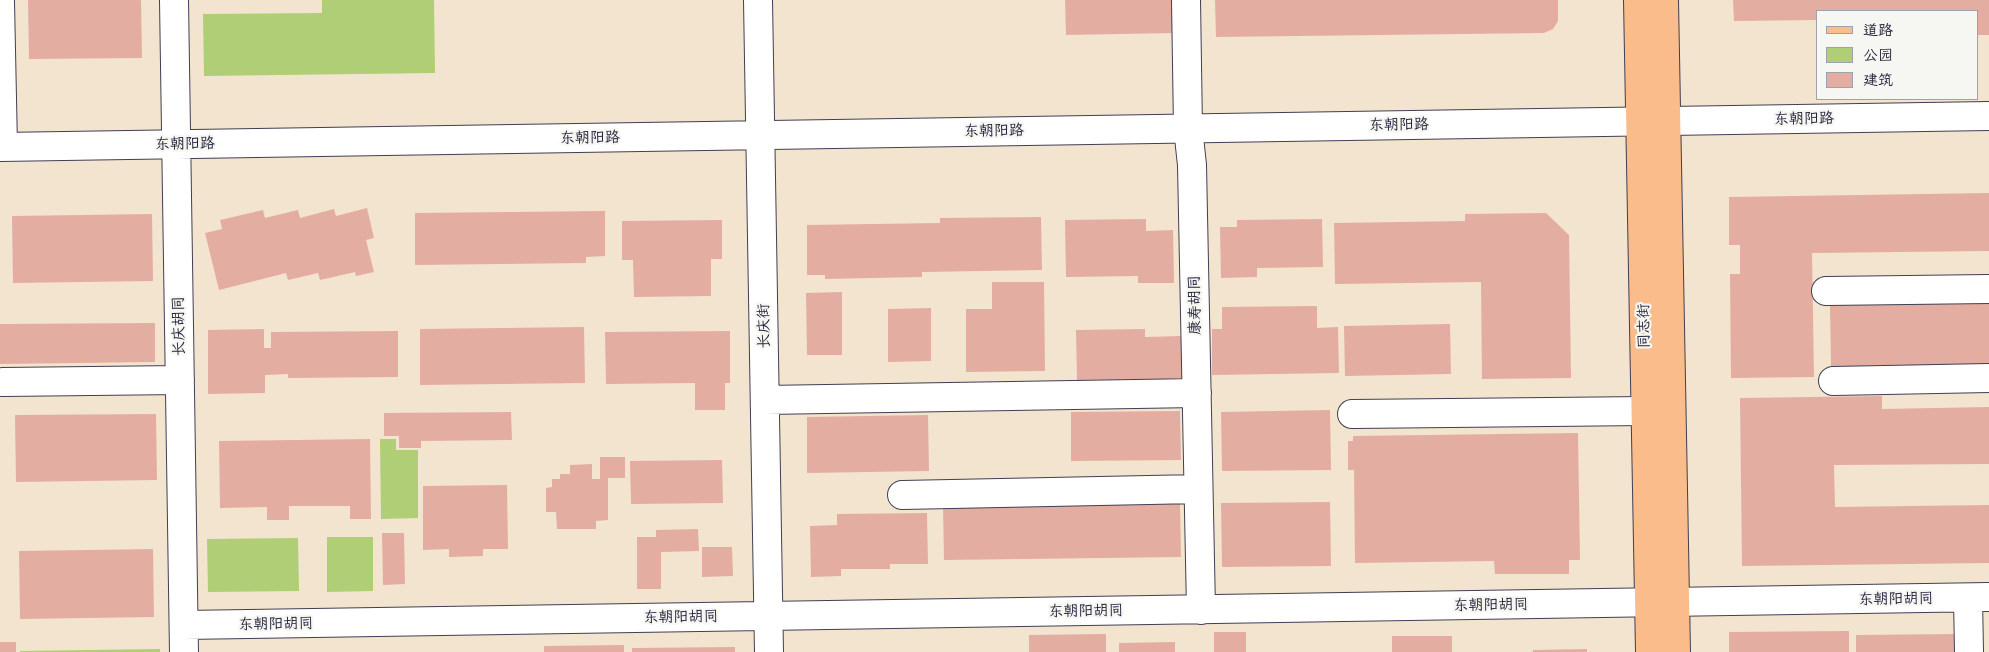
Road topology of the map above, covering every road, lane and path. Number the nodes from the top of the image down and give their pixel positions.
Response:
1 (174, 0) edge
2 (758, 0) edge
3 (1186, 0) edge
4 (1638, 0) edge
5 (1664, 0) edge
6 (0, 2) edge
7 (1989, 116) edge
8 (1653, 121) junction
9 (1188, 128) junction
10 (761, 135) junction
11 (176, 144) junction
12 (2, 147) edge
13 (1989, 289) edge
14 (1826, 291) dead end
15 (1989, 378) edge
16 (180, 380) junction
17 (1833, 381) dead end
18 (3, 382) dead end
19 (1197, 393) junction
20 (765, 400) junction
21 (1646, 411) junction
22 (1352, 414) dead end
23 (1198, 489) junction
24 (902, 495) dead end
25 (1979, 598) edge
26 (1662, 602) junction
27 (1201, 610) junction
28 (768, 616) junction
29 (184, 625) junction
30 (184, 652) edge
31 (768, 652) edge
32 (1650, 652) edge
33 (1676, 652) edge
34 (1969, 652) edge

1 - 11 street, 长庆胡同
2 - 10 street, 长庆街
3 - 9 street, 康寿胡同
4 - 8 main road, 同志街
5 - 8 main road, 同志街
6 - 12 street
7 - 8 street, 东朝阳路
8 - 9 street, 东朝阳路
8 - 21 main road, 同志街
8 - 26 main road, 同志街
9 - 10 street, 东朝阳路
9 - 19 street, 康寿胡同
10 - 11 street, 东朝阳路
10 - 20 street, 长庆街
11 - 12 street, 东朝阳路
11 - 16 street, 长庆胡同
13 - 14 street
15 - 17 street
16 - 18 street
16 - 29 street, 长庆胡同
19 - 20 street
19 - 23 street, 康寿胡同
20 - 28 street, 长庆街
21 - 22 street
21 - 26 main road, 同志街
23 - 24 street
23 - 27 street, 康寿胡同
25 - 26 street, 东朝阳胡同
25 - 34 street
26 - 27 street, 东朝阳胡同
26 - 32 main road, 同志街
26 - 33 main road, 同志街
27 - 28 street, 东朝阳胡同
28 - 29 street, 东朝阳胡同
28 - 31 street, 长庆街
29 - 30 street, 长庆胡同

